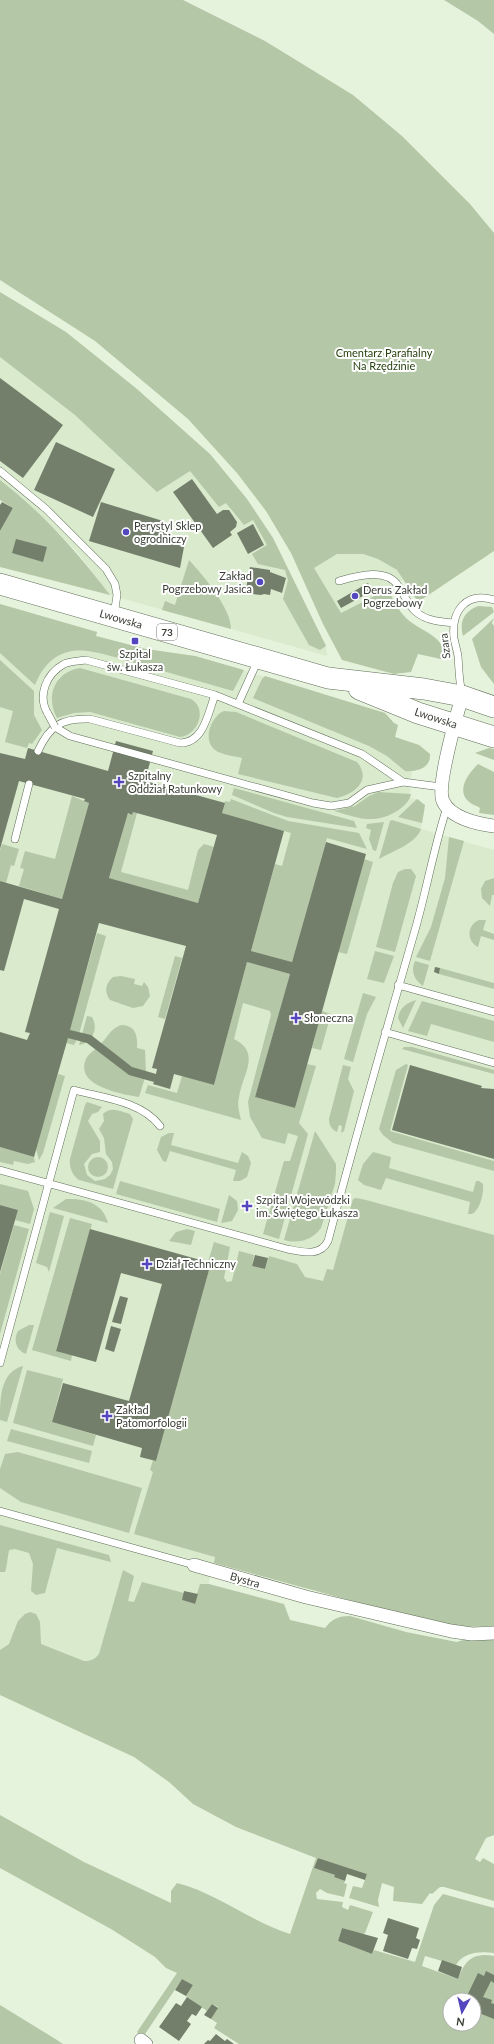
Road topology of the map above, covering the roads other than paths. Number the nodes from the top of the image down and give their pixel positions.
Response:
1 (0, 471) edge
2 (339, 581) dead end
3 (0, 584) edge
4 (494, 600) edge
5 (114, 617) junction
6 (454, 623) junction
7 (258, 658) junction
8 (335, 679) junction
9 (215, 695) junction
10 (462, 696) junction
11 (238, 704) junction
12 (494, 707) edge
13 (455, 724) junction
14 (494, 737) edge
15 (38, 751) dead end
16 (403, 782) junction
17 (29, 784) dead end
18 (441, 787) junction
19 (447, 807) junction
20 (494, 826) edge
21 (15, 839) dead end
22 (398, 985) junction
23 (494, 1012) edge
24 (385, 1032) junction
25 (494, 1062) edge
26 (160, 1126) dead end
27 (0, 1170) edge
28 (49, 1183) junction
29 (0, 1363) edge
30 (0, 1511) edge
31 (194, 1566) joint
32 (494, 1633) edge

1 - 5 lane
2 - 6 lane
3 - 5 main road, Lwowska / 73
4 - 6 lane, Szara
5 - 7 main road, Lwowska / 73
6 - 10 lane, Szara
7 - 8 main road, Lwowska / 73
7 - 11 lane
8 - 10 main road, Lwowska / 73
8 - 13 main road, Lwowska / 73
9 - 11 lane
9 - 15 lane
9 - 16 lane, bridge
10 - 12 main road, Lwowska / 73
10 - 13 street
11 - 16 lane
13 - 14 main road, Lwowska / 73
13 - 18 street
16 - 18 lane
17 - 21 lane
18 - 19 street
19 - 20 street
19 - 22 lane
22 - 23 lane
22 - 24 lane
24 - 25 lane
24 - 28 lane
26 - 28 lane
27 - 28 lane
28 - 29 lane
30 - 31 lane, Bystra
31 - 32 street, Bystra

